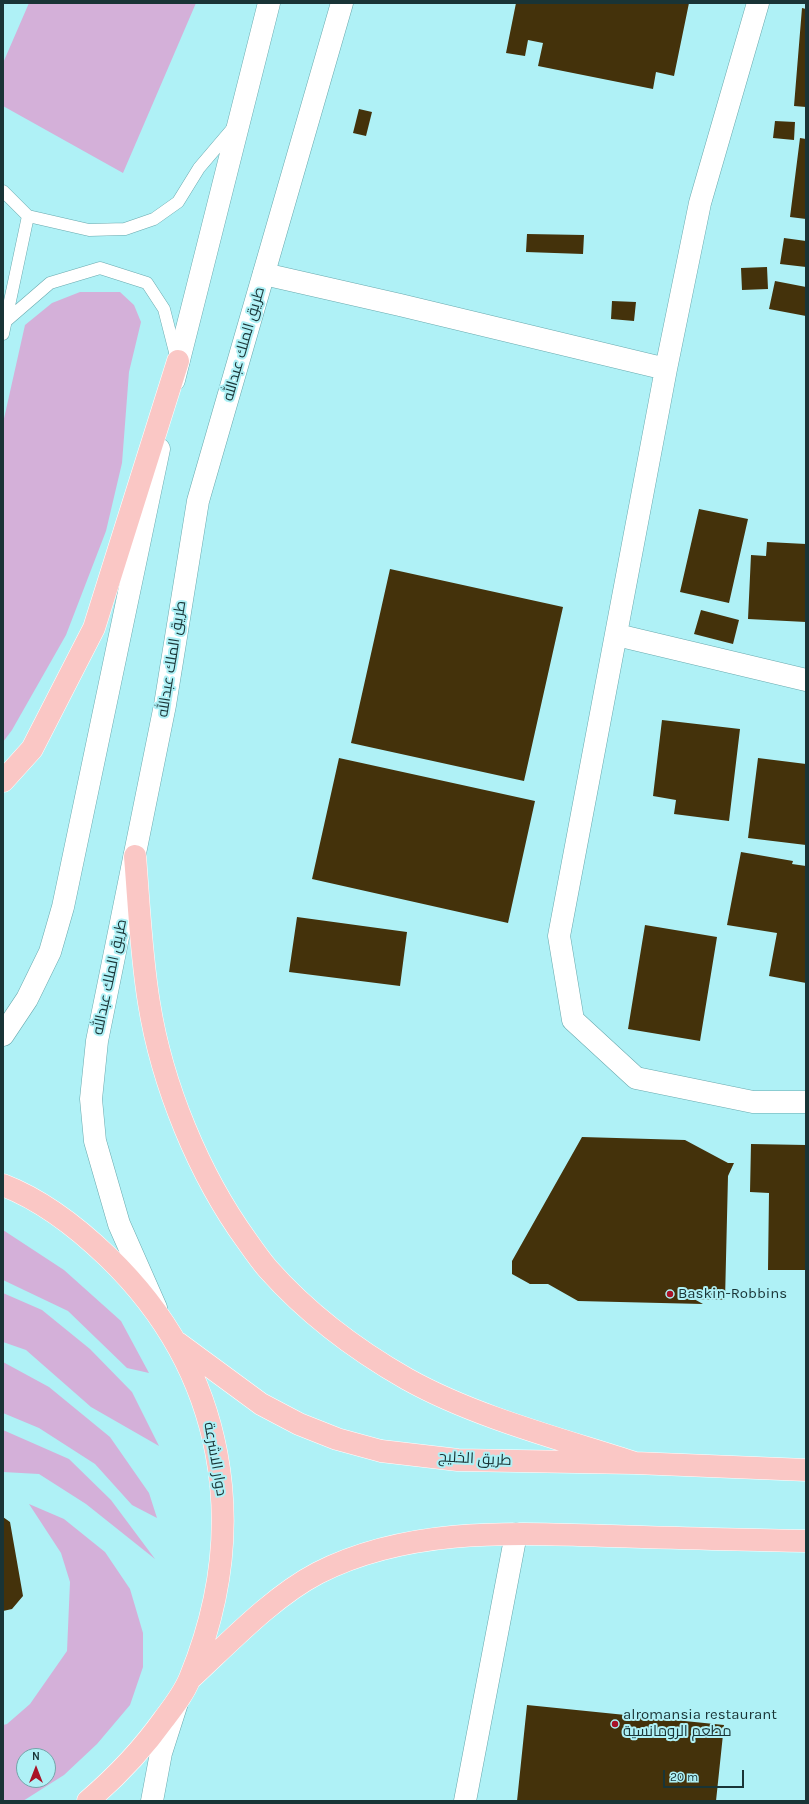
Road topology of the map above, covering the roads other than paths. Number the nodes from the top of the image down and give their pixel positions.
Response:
1 (269, 3) edge
2 (342, 3) edge
3 (758, 3) edge
4 (239, 120) junction
5 (3, 191) edge
6 (28, 216) junction
7 (264, 274) junction
8 (6, 321) junction
9 (3, 334) edge
10 (178, 362) junction
11 (666, 369) junction
12 (617, 635) junction
13 (806, 680) edge
14 (3, 782) edge
15 (135, 856) junction
16 (3, 1035) edge
17 (806, 1102) edge
18 (3, 1185) edge
19 (160, 1318) junction
20 (175, 1340) junction
21 (635, 1462) junction
22 (806, 1470) edge
23 (516, 1534) junction
24 (806, 1541) edge
25 (190, 1679) junction
26 (177, 1701) junction
27 (88, 1801) edge
28 (152, 1801) edge
29 (465, 1801) edge

1 - 4 street
2 - 7 street, طريق الملك عبدالله
3 - 11 street
4 - 6 lane
4 - 10 street
5 - 6 lane
6 - 8 lane
7 - 11 street
7 - 15 street, طريق الملك عبدالله
8 - 9 lane
8 - 10 lane
10 - 14 main road
10 - 16 street
11 - 12 street
12 - 13 street
12 - 17 street
15 - 19 street, طريق الملك عبدالله
15 - 21 main road
18 - 19 main road, دوار الاشرعة
19 - 20 main road, دوار الاشرعة
20 - 21 main road, طريق الخليج
20 - 25 main road, دوار الاشرعة
21 - 22 main road, طريق الخليج
23 - 24 main road
23 - 25 main road
23 - 29 street
25 - 26 main road, دوار الاشرعة
26 - 27 main road, دوار الاشرعة
26 - 28 street

